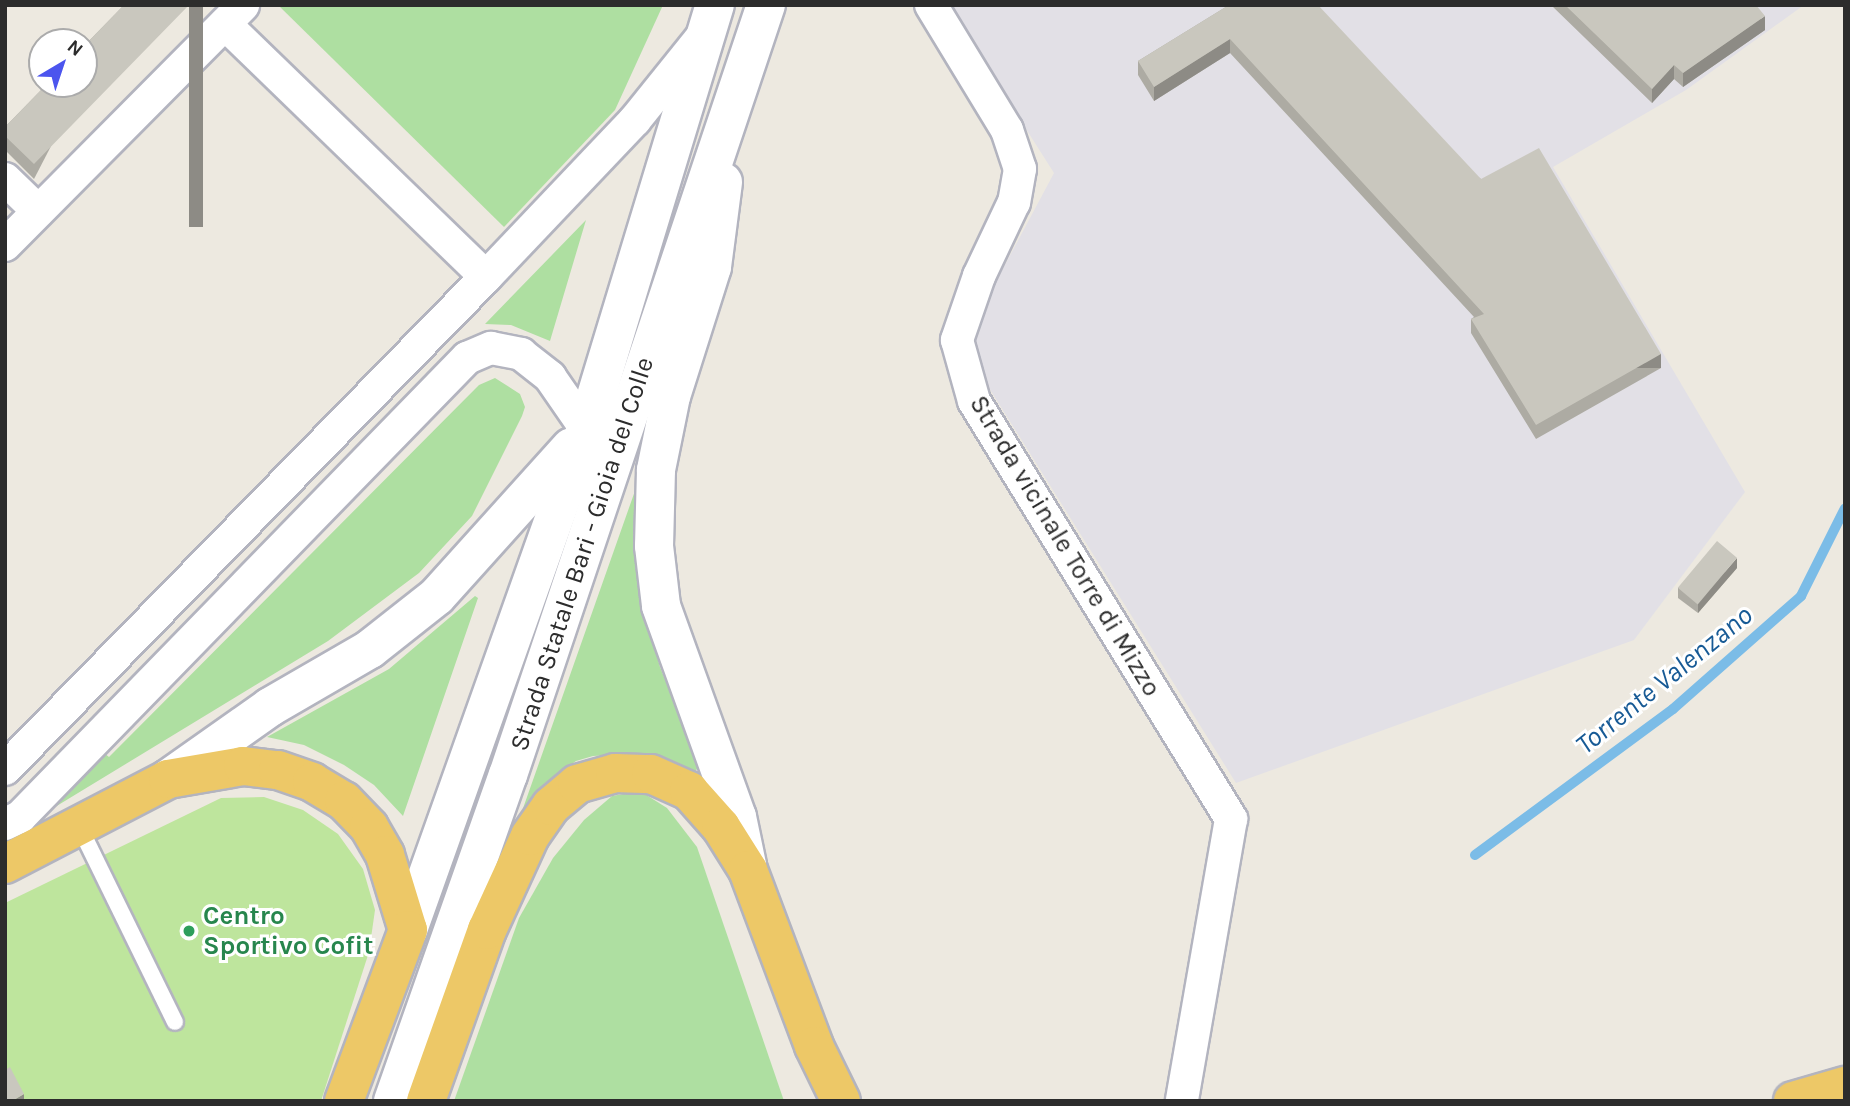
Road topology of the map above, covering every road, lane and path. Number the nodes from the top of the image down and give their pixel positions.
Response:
1 (766, 5) edge
2 (930, 5) edge
3 (234, 14) edge
4 (712, 17) edge
5 (734, 97) junction
6 (5, 179) edge
7 (38, 211) junction
8 (5, 245) edge
9 (486, 278) junction
10 (586, 429) junction
11 (5, 769) edge
12 (168, 779) junction
13 (5, 824) edge
14 (79, 826) junction
15 (5, 864) edge
16 (749, 876) junction
17 (408, 930) junction
18 (175, 1022) dead end
19 (811, 1039) junction
20 (1845, 1086) edge
21 (344, 1101) edge
22 (393, 1101) edge
23 (426, 1101) edge
24 (817, 1101) edge
25 (841, 1101) edge
26 (1182, 1101) edge
27 (1793, 1101) edge

1 - 5 main road, Strada Statale Bari - Gioia del Colle
2 - 26 street, Strada vicinale Torre di Mizzo
3 - 7 street
3 - 9 street
4 - 9 street
4 - 10 main road, Strada Statale Bari - Gioia del Colle
5 - 16 main road
5 - 22 main road, Strada Statale Bari - Gioia del Colle
6 - 7 street
7 - 8 street
9 - 11 street
10 - 12 main road
10 - 13 street
10 - 17 main road, Strada Statale Bari - Gioia del Colle
12 - 14 highway
12 - 17 highway
14 - 15 highway
14 - 18 lane
16 - 19 highway
16 - 23 highway
17 - 21 highway
19 - 24 highway
19 - 25 highway
20 - 27 highway

